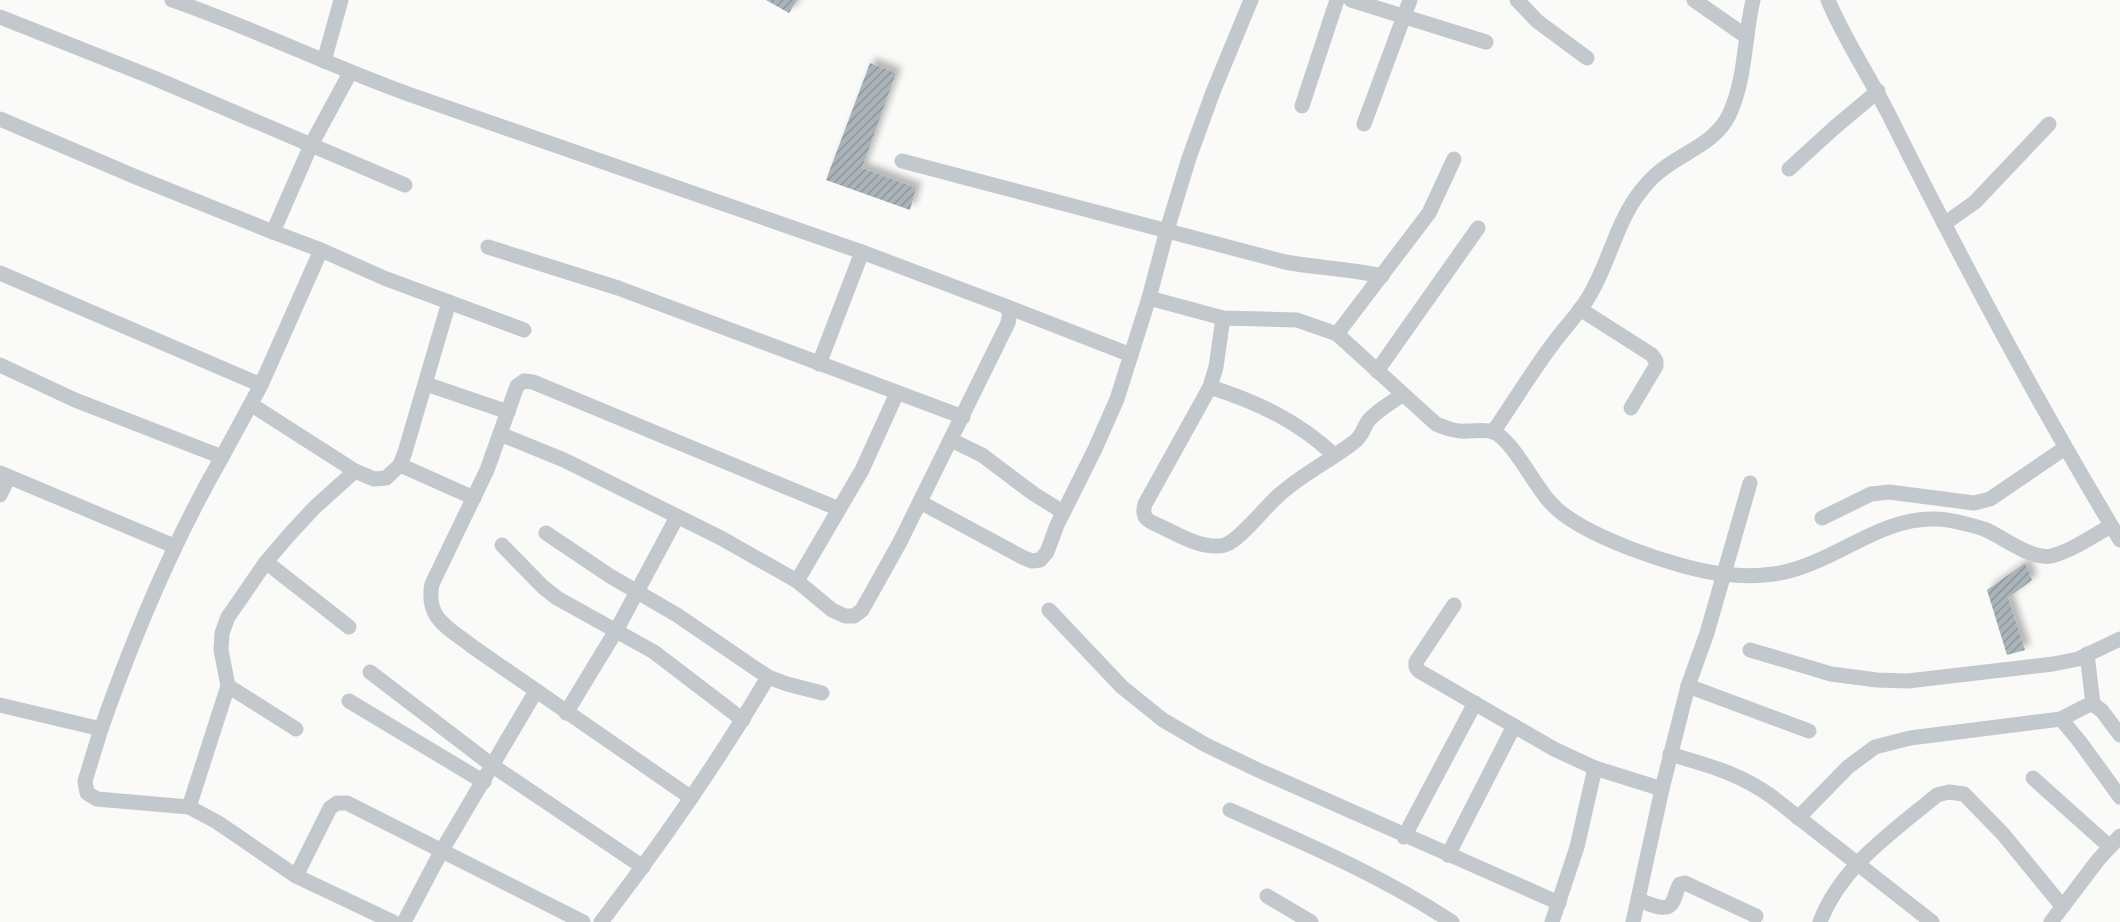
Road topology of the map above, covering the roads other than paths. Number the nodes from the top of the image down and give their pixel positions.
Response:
1 (172, 0) edge
2 (341, 0) edge
3 (1251, 0) edge
4 (1337, 0) edge
5 (1352, 0) edge
6 (1410, 0) edge
7 (1694, 0) edge
8 (1753, 0) edge
9 (1828, 0) edge
10 (1522, 2) edge
11 (1403, 16) junction
12 (0, 18) edge
13 (1747, 37) junction
14 (1486, 42) dead end
15 (1587, 58) dead end
16 (324, 61) junction
17 (350, 73) junction
18 (1878, 91) junction
19 (1302, 106) dead end
20 (0, 119) edge
21 (1364, 124) dead end
22 (2049, 124) dead end
23 (311, 145) junction
24 (1454, 159) dead end
25 (902, 161) dead end
26 (1789, 170) dead end
27 (405, 184) dead end
28 (1944, 224) junction
29 (1478, 228) dead end
30 (1167, 230) junction
31 (273, 232) junction
32 (488, 247) dead end
33 (321, 250) junction
34 (862, 252) junction
35 (0, 273) edge
36 (1382, 276) junction
37 (1149, 298) junction
38 (449, 302) junction
39 (1005, 306) junction
40 (1580, 309) junction
41 (1223, 318) junction
42 (524, 330) dead end
43 (1337, 334) junction
44 (1131, 356) junction
45 (819, 364) junction
46 (0, 365) edge
47 (1377, 371) junction
48 (426, 384) junction
49 (261, 385) junction
50 (1210, 387) junction
51 (897, 393) junction
52 (1402, 395) junction
53 (252, 405) junction
54 (1631, 408) dead end
55 (508, 412) junction
56 (963, 417) junction
57 (1493, 432) junction
58 (500, 434) junction
59 (951, 440) junction
60 (2065, 448) junction
61 (1334, 455) junction
62 (222, 457) junction
63 (399, 465) junction
64 (355, 471) junction
65 (5, 475) edge
66 (1750, 483) dead end
67 (0, 495) edge
68 (474, 498) junction
69 (920, 502) junction
70 (839, 509) junction
71 (1063, 512) junction
72 (678, 517) junction
73 (1822, 518) dead end
74 (2111, 526) junction
75 (546, 533) dead end
76 (2120, 540) edge
77 (502, 545) dead end
78 (174, 546) junction
79 (266, 562) junction
80 (1725, 574) junction
81 (796, 581) junction
82 (638, 591) junction
83 (1454, 605) dead end
84 (1048, 610) dead end
85 (349, 627) dead end
86 (617, 629) junction
87 (2120, 639) edge
88 (1750, 650) dead end
89 (2087, 654) junction
90 (370, 672) dead end
91 (768, 677) junction
92 (228, 686) junction
93 (1688, 686) junction
94 (536, 691) junction
95 (822, 693) dead end
96 (349, 701) dead end
97 (1475, 703) junction
98 (2093, 704) junction
99 (0, 705) edge
100 (566, 713) junction
101 (2061, 719) junction
102 (743, 720) junction
103 (1514, 726) junction
104 (100, 729) junction
105 (296, 729) dead end
106 (1809, 731) dead end
107 (2120, 735) edge
108 (1670, 754) junction
109 (493, 766) junction
110 (1595, 768) junction
111 (2033, 778) dead end
112 (484, 782) junction
113 (1662, 789) junction
114 (690, 797) junction
115 (2120, 797) edge
116 (189, 807) junction
117 (1230, 810) dead end
118 (1797, 818) junction
119 (1404, 837) junction
120 (2115, 841) edge
121 (441, 852) junction
122 (1448, 855) junction
123 (1857, 863) junction
124 (643, 867) junction
125 (296, 876) junction
126 (1266, 896) dead end
127 (1639, 900) junction
128 (1559, 903) junction
129 (2062, 906) junction
130 (1756, 916) dead end
131 (393, 922) edge
132 (404, 922) edge
133 (583, 922) edge
134 (601, 922) edge
135 (1311, 922) edge
136 (1452, 922) edge
137 (1552, 922) edge
138 (1633, 922) edge
139 (1820, 922) edge
140 (1932, 922) edge
141 (2051, 922) edge

1 - 16 street
2 - 16 street
3 - 30 street
4 - 19 street
5 - 11 street
6 - 11 street
7 - 13 street
8 - 13 street
9 - 18 street
10 - 15 street
11 - 14 street
11 - 21 street
12 - 23 street
13 - 40 street
16 - 17 street
17 - 23 street
17 - 34 street
18 - 26 street
18 - 28 street
20 - 31 street
22 - 28 street
23 - 27 street
23 - 31 street
24 - 36 street
25 - 30 street
28 - 60 street
29 - 47 street
30 - 36 street
30 - 37 street
31 - 33 street
32 - 45 street
33 - 38 street
33 - 49 street
34 - 39 street
34 - 45 street
35 - 49 street
36 - 43 street
37 - 41 street
37 - 44 street
38 - 42 street
38 - 48 street
39 - 44 street
39 - 56 street
40 - 54 street
40 - 57 street
41 - 43 street
41 - 50 street
43 - 47 street
44 - 71 street
45 - 51 street
46 - 62 street
47 - 52 street
48 - 55 street
48 - 63 street
49 - 53 street
50 - 61 street
50 - 61 street
51 - 56 street
51 - 70 street
52 - 57 street
52 - 61 street
53 - 62 street
53 - 64 street
55 - 58 street
55 - 70 street
56 - 59 street
57 - 80 street
58 - 68 street
58 - 72 street
59 - 69 street
59 - 71 street
60 - 73 street
60 - 74 street
62 - 78 street
63 - 64 street
63 - 68 street
64 - 79 street
65 - 67 street
65 - 78 street
66 - 80 street
68 - 94 street
69 - 71 street
69 - 81 street
70 - 81 street
72 - 81 street
72 - 82 street
74 - 76 street
74 - 80 street
75 - 82 street
77 - 86 street
78 - 104 street
79 - 85 street
79 - 92 street
80 - 93 street
82 - 86 street
82 - 91 street
83 - 97 street
84 - 119 street
86 - 100 street
86 - 102 street
87 - 89 street
88 - 89 street
89 - 98 street
90 - 109 street
91 - 95 street
91 - 102 street
92 - 105 street
92 - 116 street
93 - 106 street
93 - 108 street
94 - 100 street
94 - 109 street
96 - 112 street
97 - 103 street
97 - 119 street
98 - 101 street
98 - 107 street
99 - 104 street
100 - 114 street
101 - 115 street
101 - 118 street
102 - 114 street
103 - 110 street
103 - 122 street
104 - 116 street
108 - 113 street
108 - 118 street
109 - 112 street
109 - 124 street
110 - 113 street
110 - 128 street
111 - 120 street
112 - 121 street
113 - 127 street
114 - 124 street
116 - 125 street
117 - 136 street
118 - 123 street
119 - 122 street
120 - 129 street
121 - 125 street
121 - 132 street
121 - 133 street
122 - 128 street
123 - 129 street
123 - 139 street
123 - 140 street
124 - 134 street
125 - 131 street
126 - 135 street
127 - 130 street
127 - 138 street
128 - 137 street
129 - 141 street

